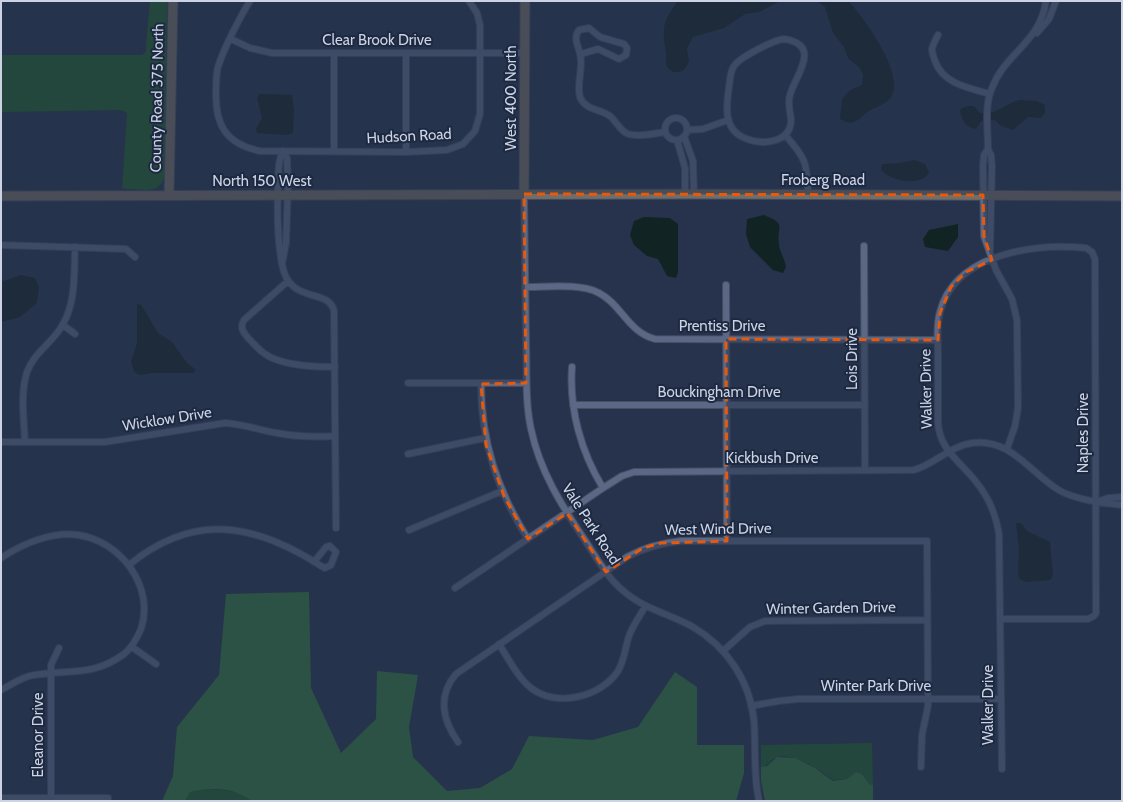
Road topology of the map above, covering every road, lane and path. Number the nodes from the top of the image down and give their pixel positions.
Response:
1 (173, 1) edge
2 (250, 1) edge
3 (469, 1) edge
4 (525, 1) edge
5 (1046, 1) edge
6 (1056, 1) edge
7 (938, 35) dead end
8 (1031, 38) junction
9 (231, 39) junction
10 (334, 53) junction
11 (406, 53) junction
12 (480, 53) junction
13 (525, 53) junction
14 (581, 54) junction
15 (990, 94) junction
16 (728, 120) junction
17 (664, 132) junction
18 (686, 133) junction
19 (785, 136) junction
20 (677, 140) junction
21 (988, 149) junction
22 (334, 150) junction
23 (283, 151) junction
24 (406, 152) junction
25 (524, 194) junction
26 (690, 194) junction
27 (808, 194) junction
28 (169, 195) junction
29 (282, 195) junction
30 (987, 195) junction
31 (1, 196) edge
32 (1122, 196) edge
33 (1, 245) edge
34 (864, 246) dead end
35 (75, 247) junction
36 (1091, 251) joint
37 (135, 257) dead end
38 (991, 257) junction
39 (282, 264) junction
40 (288, 281) junction
41 (726, 286) dead end
42 (525, 287) junction
43 (63, 325) junction
44 (75, 334) dead end
45 (726, 339) junction
46 (864, 340) junction
47 (938, 340) junction
48 (335, 367) junction
49 (572, 367) dead end
50 (408, 383) dead end
51 (526, 383) junction
52 (480, 384) junction
53 (573, 405) junction
54 (727, 405) junction
55 (865, 405) junction
56 (335, 436) junction
57 (485, 438) junction
58 (1, 442) edge
59 (25, 442) junction
60 (1007, 449) junction
61 (948, 452) junction
62 (408, 454) dead end
63 (727, 471) junction
64 (865, 471) junction
65 (603, 488) junction
66 (502, 491) junction
67 (1122, 497) edge
68 (1098, 501) junction
69 (1122, 505) edge
70 (567, 513) junction
71 (336, 528) dead end
72 (409, 530) dead end
73 (528, 539) junction
74 (728, 541) junction
75 (1, 558) edge
76 (314, 562) dead end
77 (129, 565) junction
78 (606, 572) junction
79 (455, 588) dead end
80 (645, 607) junction
81 (1001, 619) junction
82 (927, 620) junction
83 (499, 644) junction
84 (132, 647) junction
85 (59, 648) dead end
86 (723, 651) junction
87 (156, 664) dead end
88 (51, 673) junction
89 (1, 690) edge
90 (928, 699) junction
91 (1001, 699) junction
92 (751, 706) junction
93 (458, 742) dead end
94 (921, 767) dead end
95 (1002, 769) dead end
96 (1, 798) edge
97 (51, 798) junction
98 (108, 798) dead end
99 (759, 801) edge

1 - 28 main road, County Road 375 North
2 - 9 street, Hudson Road
3 - 12 street, Hudson Road
4 - 13 main road, West 400 North
5 - 8 street
6 - 8 street
7 - 15 street
8 - 15 street
9 - 10 street, Clear Brook Drive
9 - 23 street, Hudson Road
10 - 11 street, Clear Brook Drive
10 - 22 street
11 - 12 street, Clear Brook Drive
11 - 24 street
12 - 13 street, Clear Brook Drive
12 - 24 street, Hudson Road
13 - 25 main road, West 400 North
14 - 14 street
14 - 17 street
15 - 21 street
16 - 18 street
16 - 19 street
16 - 19 street
17 - 18 street
17 - 20 street
18 - 20 street
18 - 26 street
19 - 27 street
20 - 26 street
21 - 30 street
21 - 30 street
22 - 23 street, Hudson Road
22 - 24 street, Hudson Road
23 - 29 street
23 - 29 street
25 - 26 main road, Froberg Road
25 - 29 main road, North 150 West
25 - 42 street, Vale Park Road
26 - 27 main road, Froberg Road
27 - 30 main road, Froberg Road
28 - 29 main road, North 150 West
28 - 31 main road, North 150 West
29 - 39 street
29 - 39 street
30 - 32 main road, Froberg Road
30 - 38 street
33 - 35 street
34 - 46 street, Lois Drive
35 - 37 street
35 - 43 street
36 - 38 street, Walker Drive
36 - 68 street, Naples Drive
38 - 47 street, Walker Drive
38 - 60 street
39 - 40 street
40 - 48 street
40 - 48 street
41 - 45 street
42 - 45 street, Prentiss Drive
42 - 51 street, Vale Park Road
43 - 44 street
43 - 59 street
45 - 46 street, Prentiss Drive
45 - 54 street
46 - 47 street, Prentiss Drive
46 - 55 street, Lois Drive
47 - 61 street, Walker Drive
48 - 56 street
49 - 53 street
50 - 52 street
51 - 52 street
51 - 70 street, Vale Park Road
52 - 57 street
53 - 54 street, Bouckingham Drive
53 - 65 street
54 - 55 street, Bouckingham Drive
54 - 63 street
55 - 64 street, Lois Drive
56 - 59 street, Wicklow Drive
56 - 71 street
57 - 62 street
57 - 66 street
58 - 59 street, Wicklow Drive
60 - 61 street, Kickbush Drive
60 - 68 street, Kickbush Drive
61 - 64 street, Kickbush Drive
61 - 81 street, Walker Drive
63 - 64 street, Kickbush Drive
63 - 65 street, Kickbush Drive
63 - 74 street
65 - 70 street, Kickbush Drive
66 - 72 street
66 - 73 street
67 - 68 street, Kickbush Drive
68 - 69 street, Kickbush Drive
68 - 81 street, Naples Drive
70 - 73 street, Kickbush Drive
70 - 78 street, Vale Park Road
73 - 79 street, Kickbush Drive
74 - 78 street, West Wind Drive
74 - 82 street, West Wind Drive
75 - 77 street
76 - 77 street
77 - 84 street
78 - 80 street, Vale Park Road
78 - 83 street, West Wind Drive
80 - 83 street
80 - 86 street, Vale Park Road
81 - 91 street, Walker Drive
82 - 86 street, Winter Garden Drive
82 - 90 street
83 - 93 street, West Wind Drive
84 - 87 street
84 - 88 street
85 - 88 street, Eleanor Drive
86 - 92 street, Vale Park Road
88 - 89 street
88 - 97 street, Eleanor Drive
90 - 91 street, Winter Park Drive
90 - 92 street, Winter Park Drive
90 - 94 street
91 - 95 street, Walker Drive
92 - 99 street, Vale Park Road
96 - 97 street
97 - 98 street

